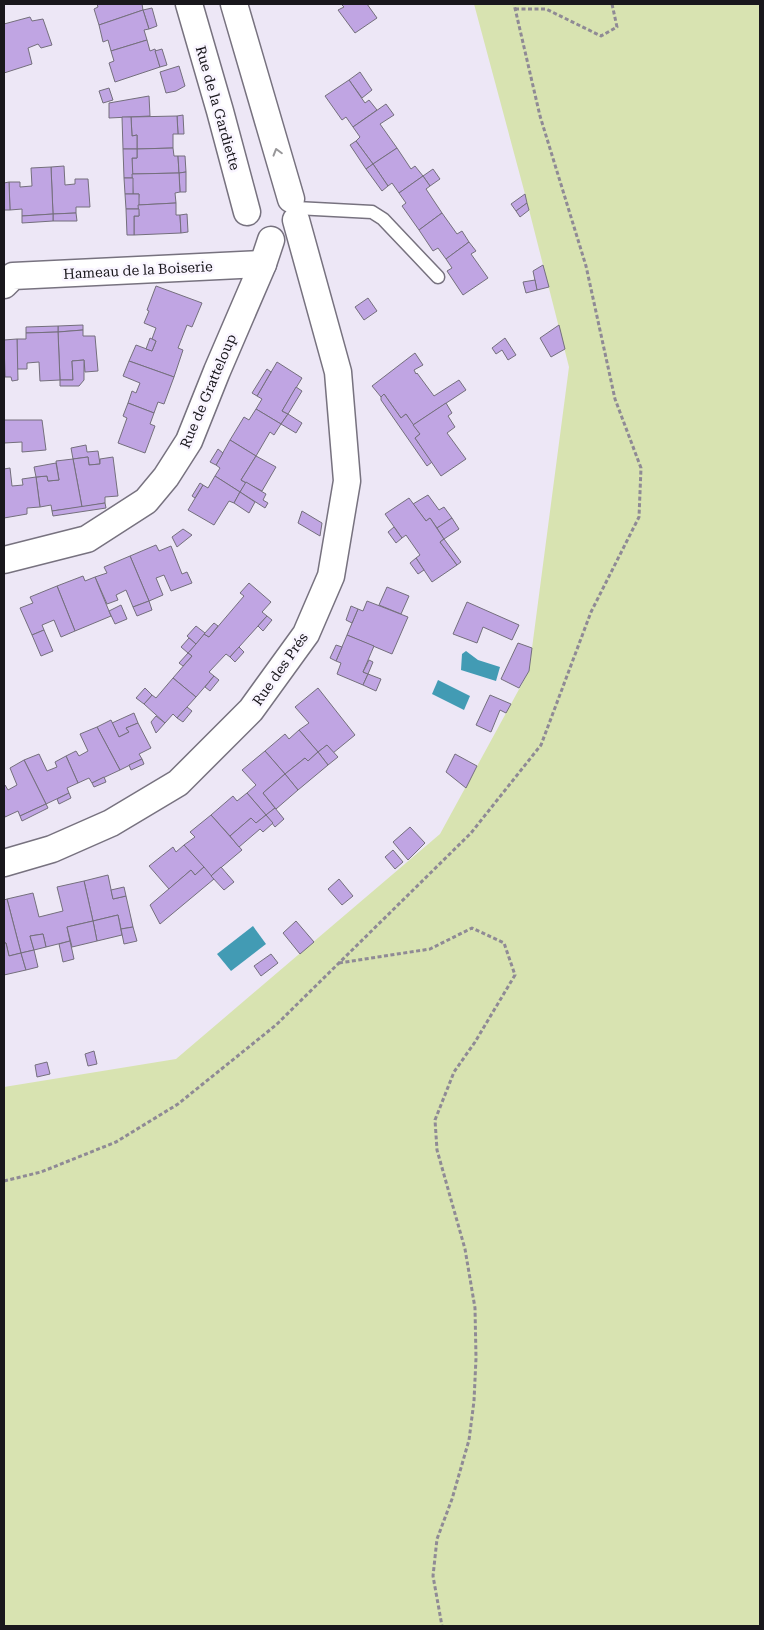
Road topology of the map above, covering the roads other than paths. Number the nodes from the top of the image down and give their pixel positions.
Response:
1 (189, 4) edge
2 (234, 4) edge
3 (247, 212) junction
4 (283, 228) junction
5 (7, 276) edge
6 (438, 278) dead end
7 (4, 560) edge
8 (4, 863) edge

1 - 3 street, Rue de la Gardiette
4 -> 2 street
3 - 4 street
3 - 4 street
4 - 5 street, Hameau de la Boiserie
4 - 6 lane
4 - 7 street, Rue de Gratteloup
4 - 8 street, Rue des Prés

